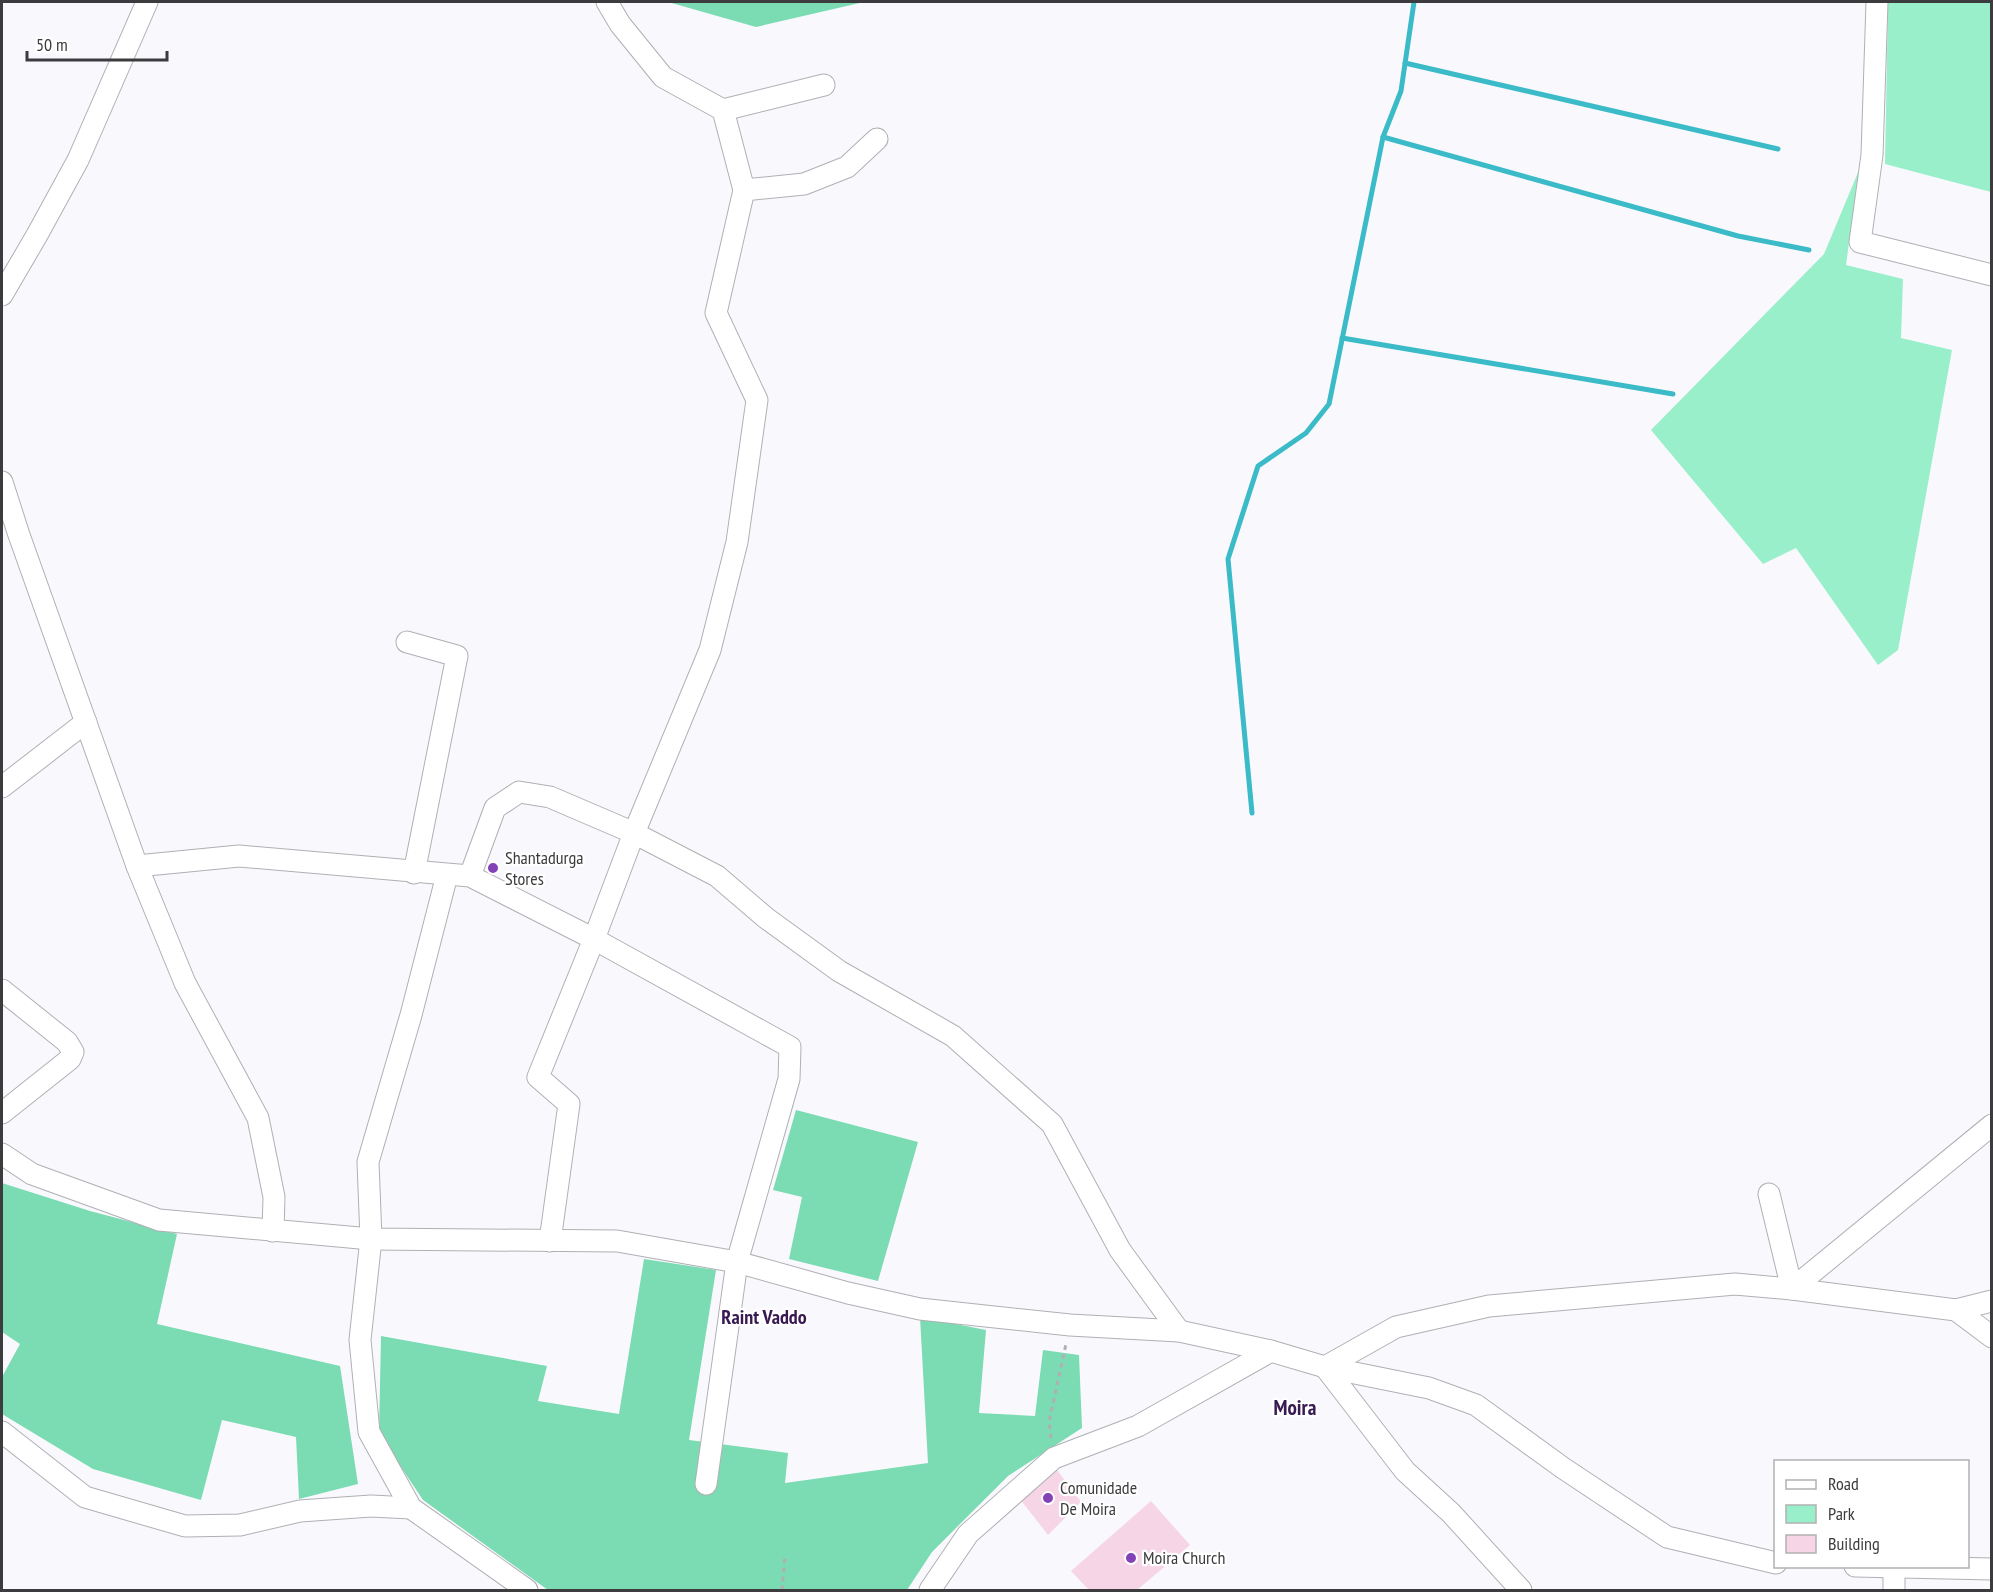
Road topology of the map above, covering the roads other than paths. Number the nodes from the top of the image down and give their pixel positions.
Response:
1 (147, 2) edge
2 (607, 2) edge
3 (1877, 2) edge
4 (824, 85) dead end
5 (723, 110) junction
6 (877, 138) dead end
7 (744, 190) junction
8 (1992, 275) edge
9 (2, 295) edge
10 (2, 482) edge
11 (10, 536) edge
12 (406, 642) dead end
13 (86, 722) junction
14 (2, 787) edge
15 (634, 833) junction
16 (137, 866) junction
17 (414, 873) junction
18 (447, 875) junction
19 (470, 876) junction
20 (594, 939) junction
21 (2, 990) edge
22 (2, 1113) edge
23 (1992, 1125) edge
24 (2, 1154) edge
25 (1769, 1194) dead end
26 (273, 1231) junction
27 (371, 1239) junction
28 (550, 1241) junction
29 (737, 1262) junction
30 (1792, 1289) junction
31 (1992, 1301) edge
32 (1956, 1310) junction
33 (1179, 1331) junction
34 (1992, 1337) edge
35 (1271, 1352) junction
36 (1325, 1367) junction
37 (2, 1432) edge
38 (706, 1484) dead end
39 (411, 1508) junction
40 (1774, 1563) edge
41 (1893, 1568) edge
42 (1992, 1569) edge
43 (527, 1590) edge
44 (930, 1590) edge
45 (1521, 1590) edge
46 (1894, 1590) edge

1 - 9 street
2 - 5 street
3 - 8 street
4 - 5 street
5 - 7 street
6 - 7 street
7 - 15 street
10 - 11 street
11 - 13 street
12 - 17 street
13 - 14 street
13 - 16 street
15 - 19 street
15 - 20 street
15 - 33 street
16 - 17 street
16 - 26 street
17 - 18 street
18 - 19 street
18 - 27 street
19 - 20 street
20 - 28 street
20 - 29 street
21 - 22 street
23 - 30 street
24 - 26 street
25 - 30 street
26 - 27 street
27 - 28 street
27 - 39 street
28 - 29 street
29 - 33 street
29 - 38 street
30 - 32 street
30 - 36 street
31 - 32 street
32 - 34 street
33 - 35 street
35 - 36 street
35 - 44 street
36 - 40 street
36 - 45 street
37 - 39 street
39 - 43 street
41 - 42 street
41 - 46 street

